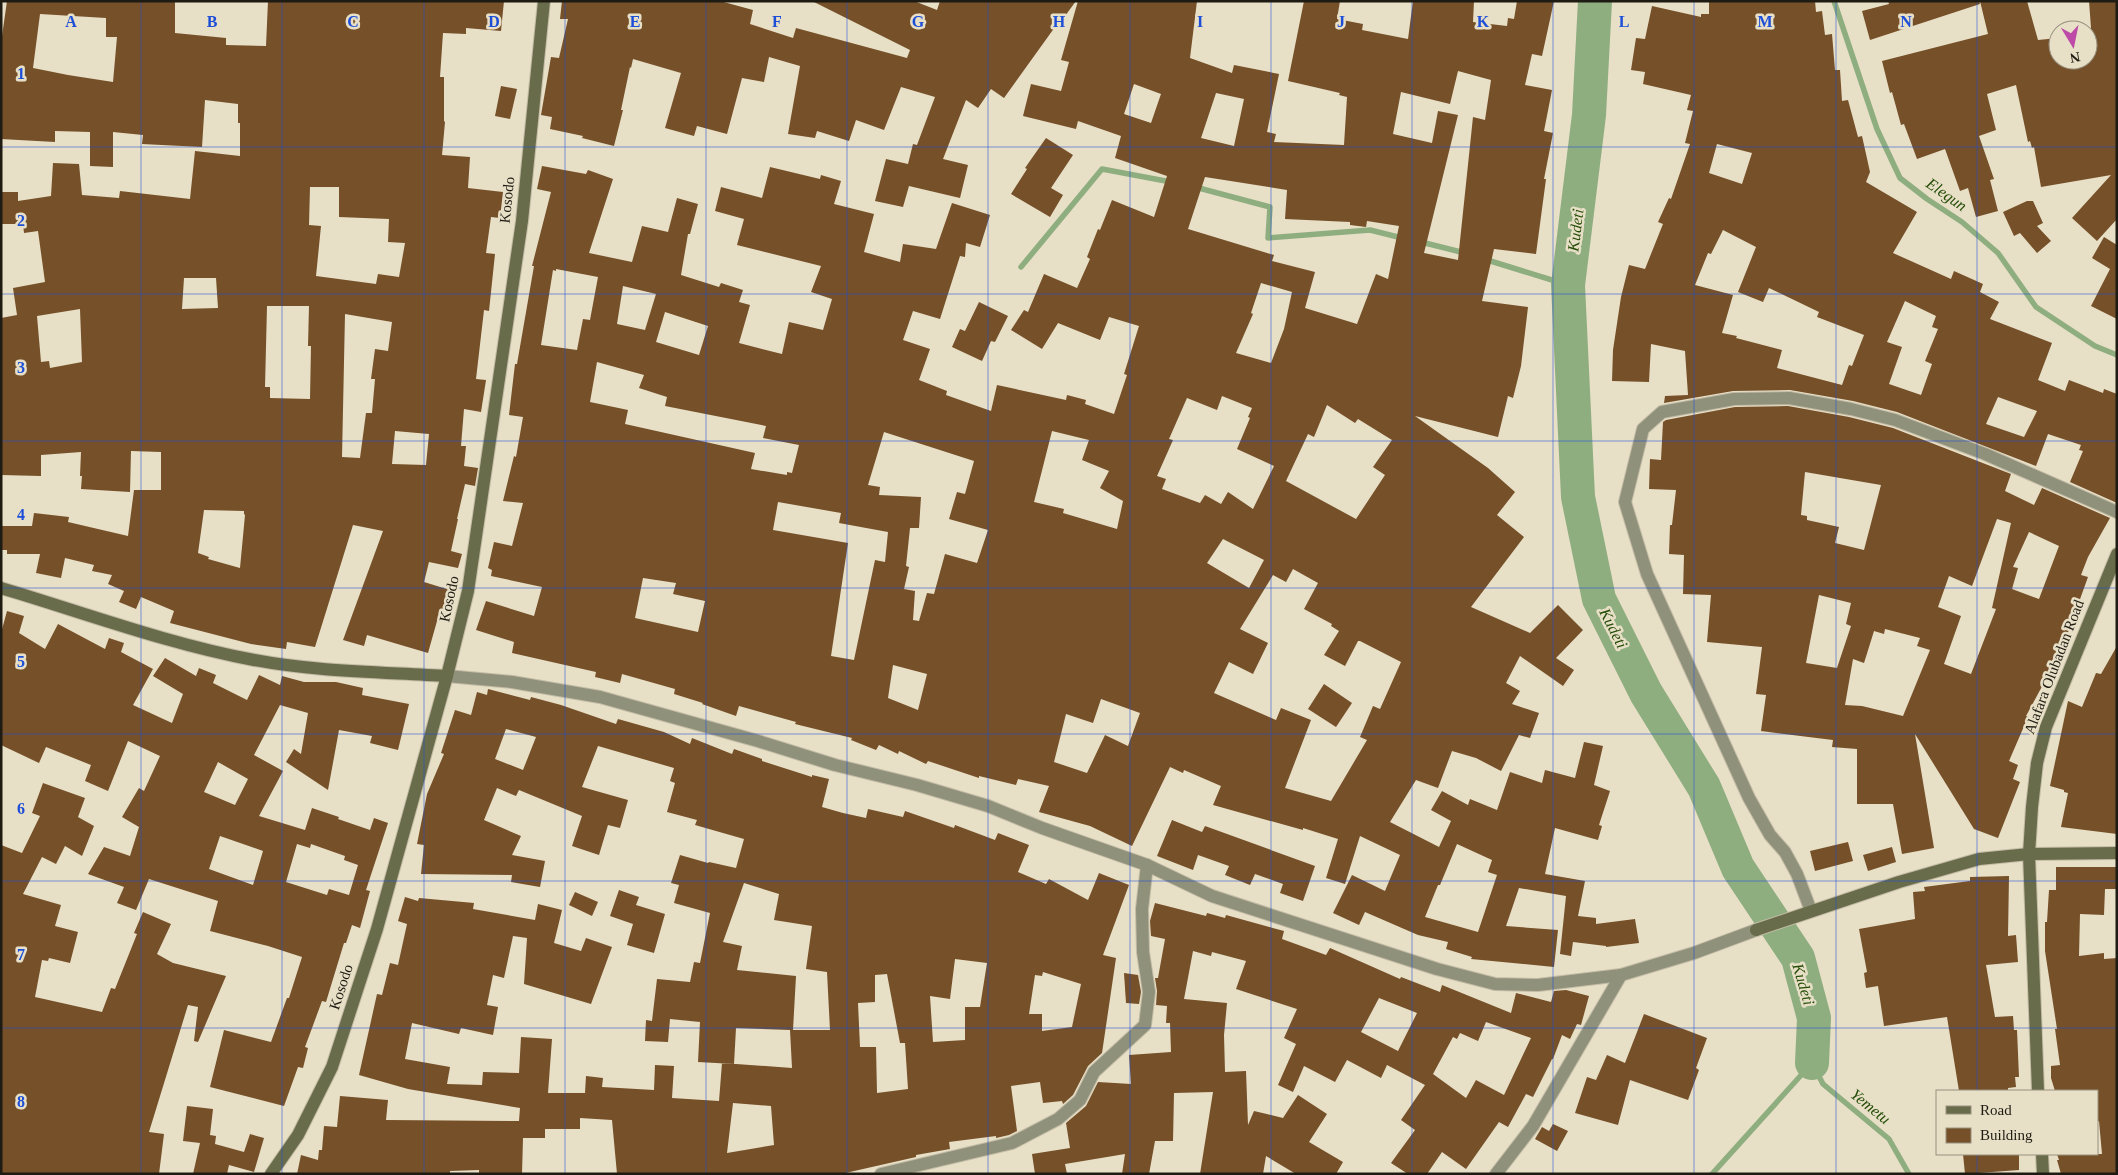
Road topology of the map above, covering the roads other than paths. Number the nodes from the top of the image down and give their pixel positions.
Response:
1 (544, 1) edge
2 (2117, 512) edge
3 (2117, 554) edge
4 (1, 588) edge
5 (447, 676) junction
6 (2117, 853) edge
7 (2029, 854) junction
8 (1147, 865) junction
9 (1811, 911) junction
10 (1621, 975) junction
11 (2038, 1090) edge
12 (2042, 1155) edge
13 (272, 1174) edge
14 (882, 1174) edge
15 (1496, 1174) edge
16 (2043, 1174) edge

1 - 5 street, Kosodo
2 - 9 street
3 - 7 street, Alafara Olubadan Road
4 - 5 street
5 - 8 street
5 - 13 street, Kosodo
6 - 7 street
7 - 9 street
7 - 11 street, Alafara Olubadan Road
8 - 10 street
8 - 14 street
9 - 10 street
10 - 15 street
12 - 16 street

